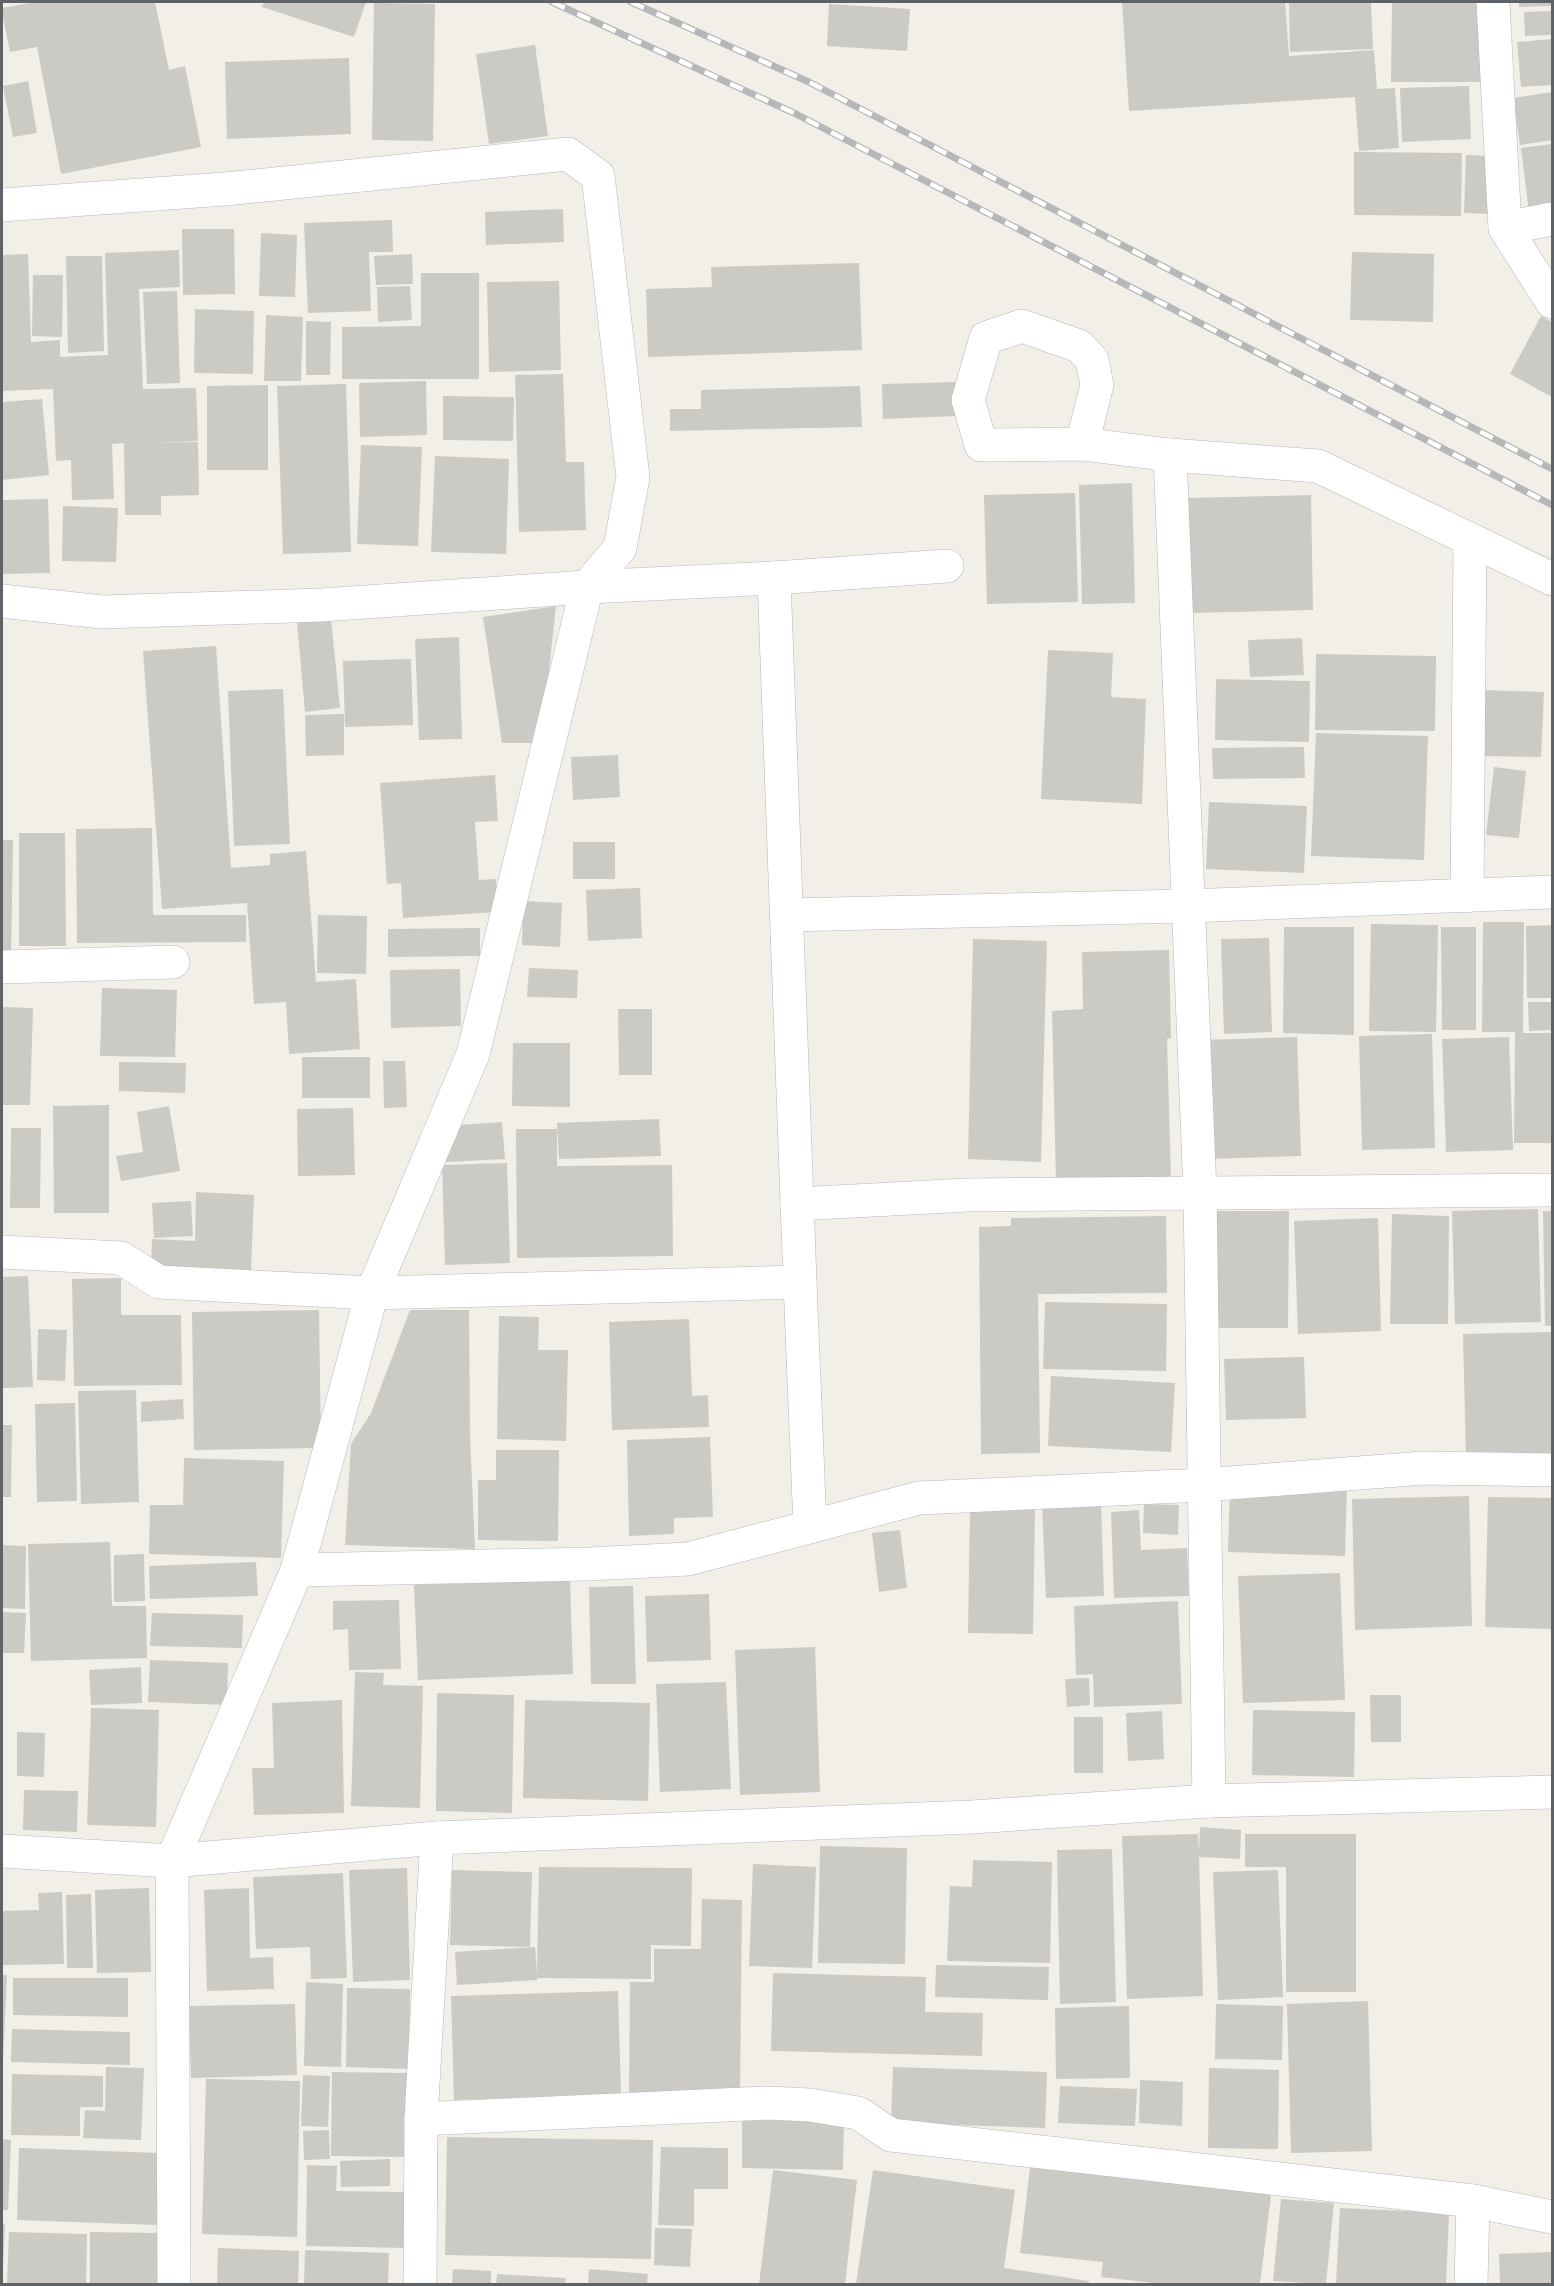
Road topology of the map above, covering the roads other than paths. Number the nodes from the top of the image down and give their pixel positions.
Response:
1 (1493, 2) edge
2 (2, 205) edge
3 (1552, 219) edge
4 (1505, 228) junction
5 (1552, 302) edge
6 (1082, 444) junction
7 (1170, 455) junction
8 (1470, 541) junction
9 (948, 566) dead end
10 (774, 578) junction
11 (1552, 579) edge
12 (587, 587) junction
13 (2, 601) edge
14 (1552, 892) edge
15 (1467, 896) junction
16 (1187, 906) junction
17 (786, 915) junction
18 (173, 962) dead end
19 (2, 967) edge
20 (1552, 1190) edge
21 (1200, 1192) junction
22 (797, 1204) junction
23 (2, 1252) edge
24 (800, 1282) junction
25 (372, 1293) junction
26 (1552, 1470) edge
27 (1203, 1485) junction
28 (810, 1527) junction
29 (297, 1570) junction
30 (1552, 1792) edge
31 (1209, 1801) junction
32 (437, 1838) junction
33 (2, 1851) edge
34 (172, 1861) junction
35 (421, 2119) junction
36 (1473, 2201) junction
37 (1552, 2217) edge
38 (174, 2284) edge
39 (420, 2284) edge
40 (1471, 2284) edge

1 - 4 street
2 - 12 street
3 - 4 street
4 - 5 street
6 - 6 street
6 - 7 street
7 - 8 street
7 - 16 street
8 - 11 street
8 - 15 street
9 - 10 street
10 - 12 street
10 - 17 street
12 - 13 street
12 - 25 street
14 - 15 street
15 - 16 street
16 - 17 street
16 - 21 street
17 - 22 street
18 - 19 street
20 - 21 street
21 - 22 street
21 - 27 street
22 - 24 street
23 - 25 street
24 - 25 street
24 - 28 street
25 - 29 street
26 - 27 street
27 - 28 street
27 - 31 street
28 - 29 street
29 - 34 street
30 - 31 street
31 - 32 street
32 - 34 street
32 - 35 street
33 - 34 street
34 - 38 street
35 - 36 street
35 - 39 street
36 - 37 street
36 - 40 street

